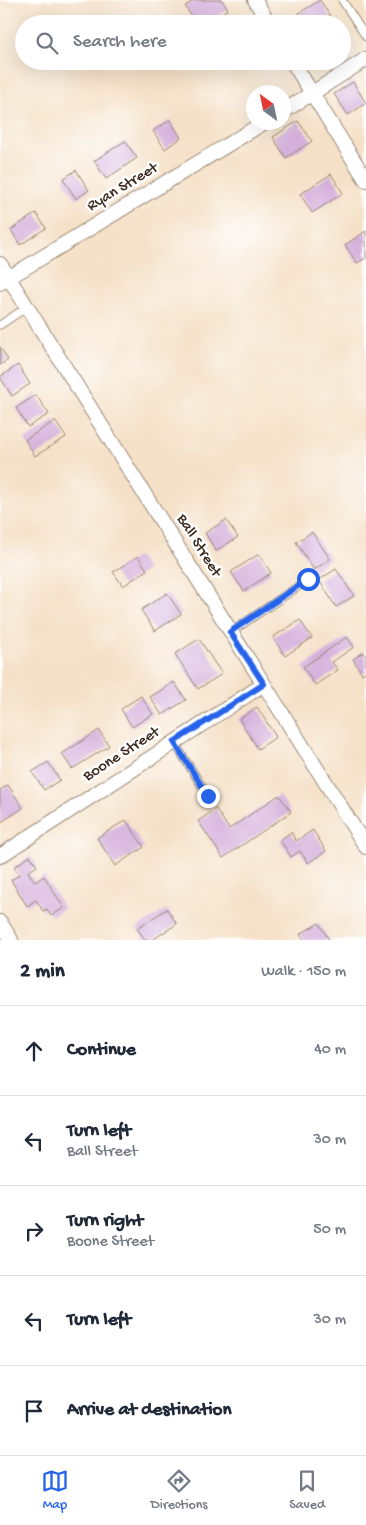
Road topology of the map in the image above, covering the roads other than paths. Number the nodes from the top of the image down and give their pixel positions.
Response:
1 (255, 0) edge
2 (342, 0) edge
3 (264, 15) edge
4 (366, 37) edge
5 (366, 59) edge
6 (351, 69) edge
7 (297, 70) edge
8 (349, 70) edge
9 (312, 94) junction
10 (291, 107) edge
11 (252, 130) edge
12 (366, 180) edge
13 (0, 264) edge
14 (4, 281) edge
15 (27, 307) junction
16 (0, 326) edge
17 (308, 579) dead end
18 (230, 632) junction
19 (264, 684) junction
20 (174, 742) junction
21 (208, 796) dead end
22 (366, 847) edge
23 (0, 856) edge
24 (0, 922) edge
25 (11, 940) edge

1 - 3 street
2 - 4 lane
5 - 6 street
7 - 9 street
8 - 9 street
9 - 10 street
9 - 12 street
11 - 14 street, Ryan Street
13 - 14 street, Ball Street
14 - 15 street, Ball Street
15 - 16 lane
15 - 18 street, Ball Street
17 - 18 lane
18 - 19 street, Ball Street
19 - 20 street, Boone Street
19 - 22 street, Ball Street
20 - 21 lane
20 - 23 street, Boone Street
24 - 25 street

